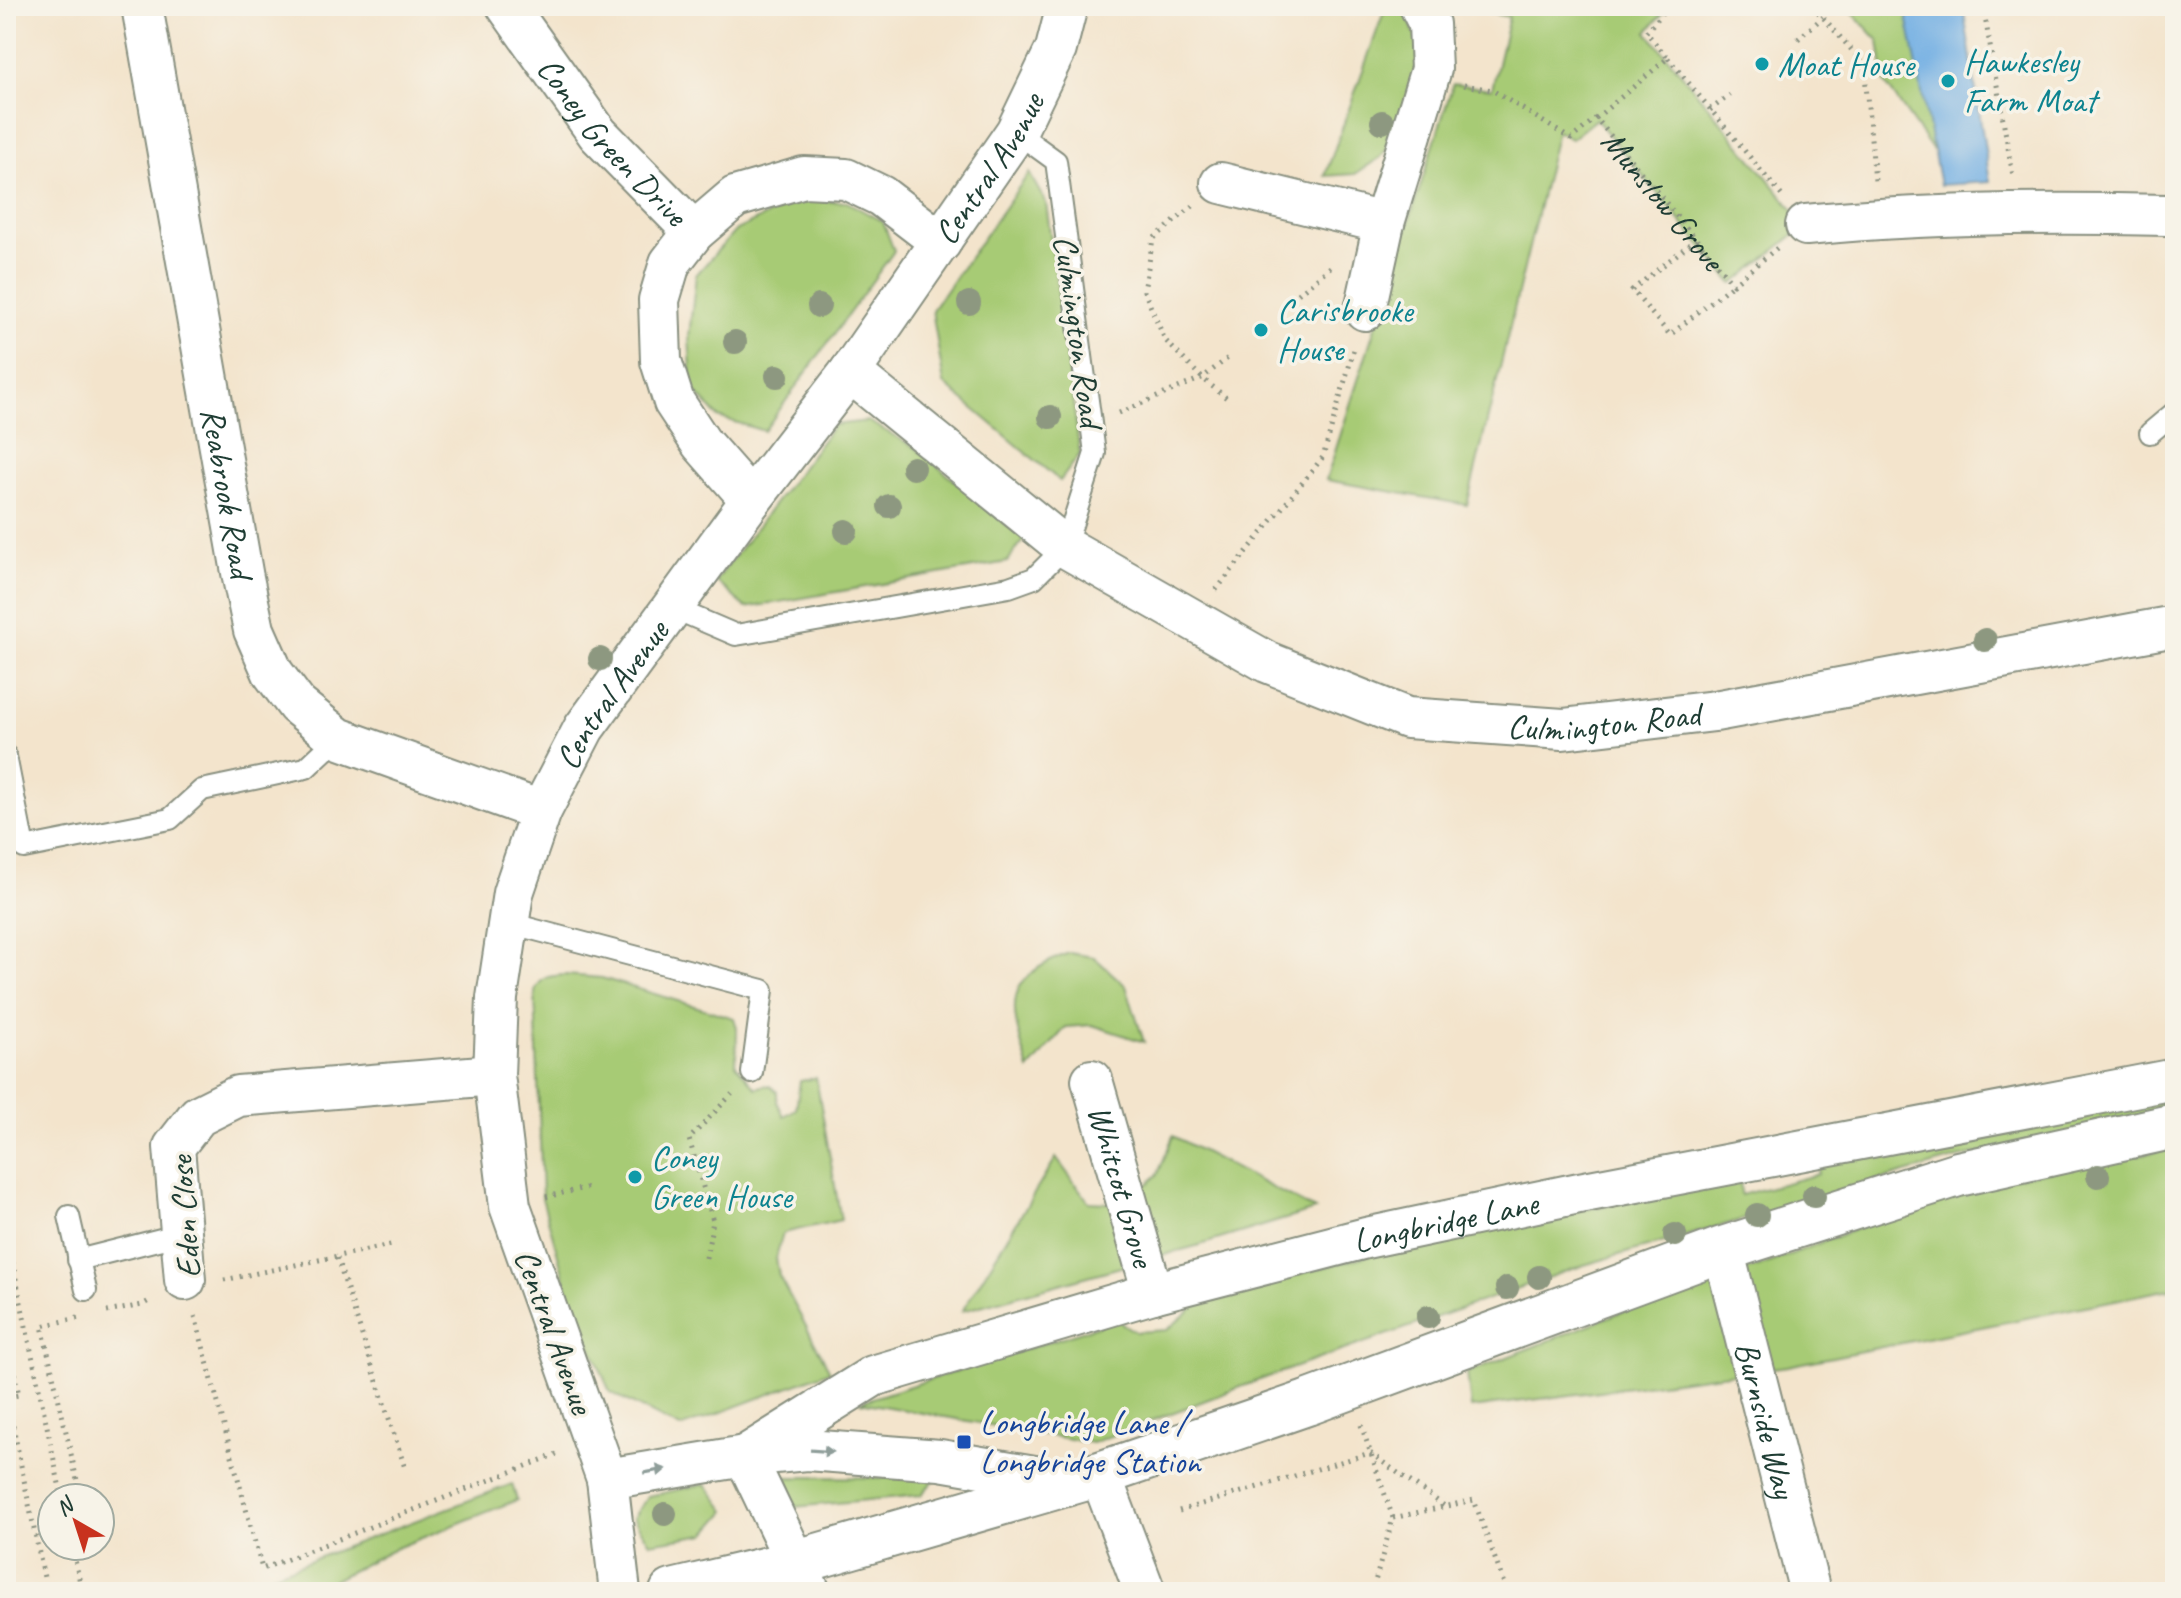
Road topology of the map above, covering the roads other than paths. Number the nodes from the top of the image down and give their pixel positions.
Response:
1 (142, 6) edge
2 (507, 6) edge
3 (1067, 6) edge
4 (1420, 6) edge
5 (1016, 132) junction
6 (1221, 183) road end
7 (2172, 219) edge
8 (1384, 223) junction
9 (1806, 225) road end
10 (694, 232) junction
11 (941, 242) junction
12 (1365, 310) road end
13 (850, 372) junction
14 (2175, 412) edge
15 (2150, 433) dead end
16 (751, 500) junction
17 (1065, 547) junction
18 (673, 608) junction
19 (2175, 626) edge
20 (338, 738) junction
21 (6, 756) edge
22 (541, 811) junction
23 (509, 923) junction
24 (752, 1073) road end
25 (494, 1075) junction
26 (2175, 1079) edge
27 (1092, 1080) dead end
28 (2175, 1126) edge
29 (69, 1216) dead end
30 (181, 1234) junction
31 (1723, 1249) junction
32 (78, 1260) junction
33 (185, 1280) road end
34 (86, 1290) dead end
35 (1153, 1293) junction
36 (745, 1456) junction
37 (1085, 1478) junction
38 (607, 1479) junction
39 (803, 1577) edge
40 (620, 1592) edge
41 (672, 1592) edge
42 (1145, 1592) edge
43 (1810, 1592) edge

1 - 20 street, Reabrook Road
2 - 10 street, Coney Green Drive
3 - 5 street, Central Avenue
4 - 8 street
5 - 11 street, Central Avenue
5 - 17 lane, Culmington Road
6 - 8 street
7 - 9 street
8 - 12 street
10 - 11 street, Coney Green Drive
10 - 16 street, Coney Green Drive
11 - 13 street, Central Avenue
13 - 16 street, Central Avenue
13 - 17 street, Culmington Road
14 - 15 lane
16 - 18 street, Central Avenue
17 - 18 lane, Culmington Road
17 - 19 street, Culmington Road
18 - 22 street, Central Avenue
20 - 21 lane
20 - 22 street, Reabrook Road
22 - 23 street, Central Avenue
23 - 24 lane
23 - 25 street, Central Avenue
25 - 30 street, Eden Close
25 - 38 street, Central Avenue
26 - 35 street, Longbridge Lane
27 - 35 street, Whitcot Grove
28 - 31 street, Longbridge Lane
29 - 32 lane
30 - 32 lane
30 - 33 street, Eden Close
31 - 37 street, Longbridge Lane
31 - 43 street, Burnside Way
32 - 34 lane
35 - 36 street, Longbridge Lane
36 -> 37 street, Longbridge Lane
38 -> 36 street, Longbridge Lane
36 - 39 street
37 - 39 street, Longbridge Lane
37 - 42 street
38 - 40 street
39 - 41 street, Longbridge Lane

